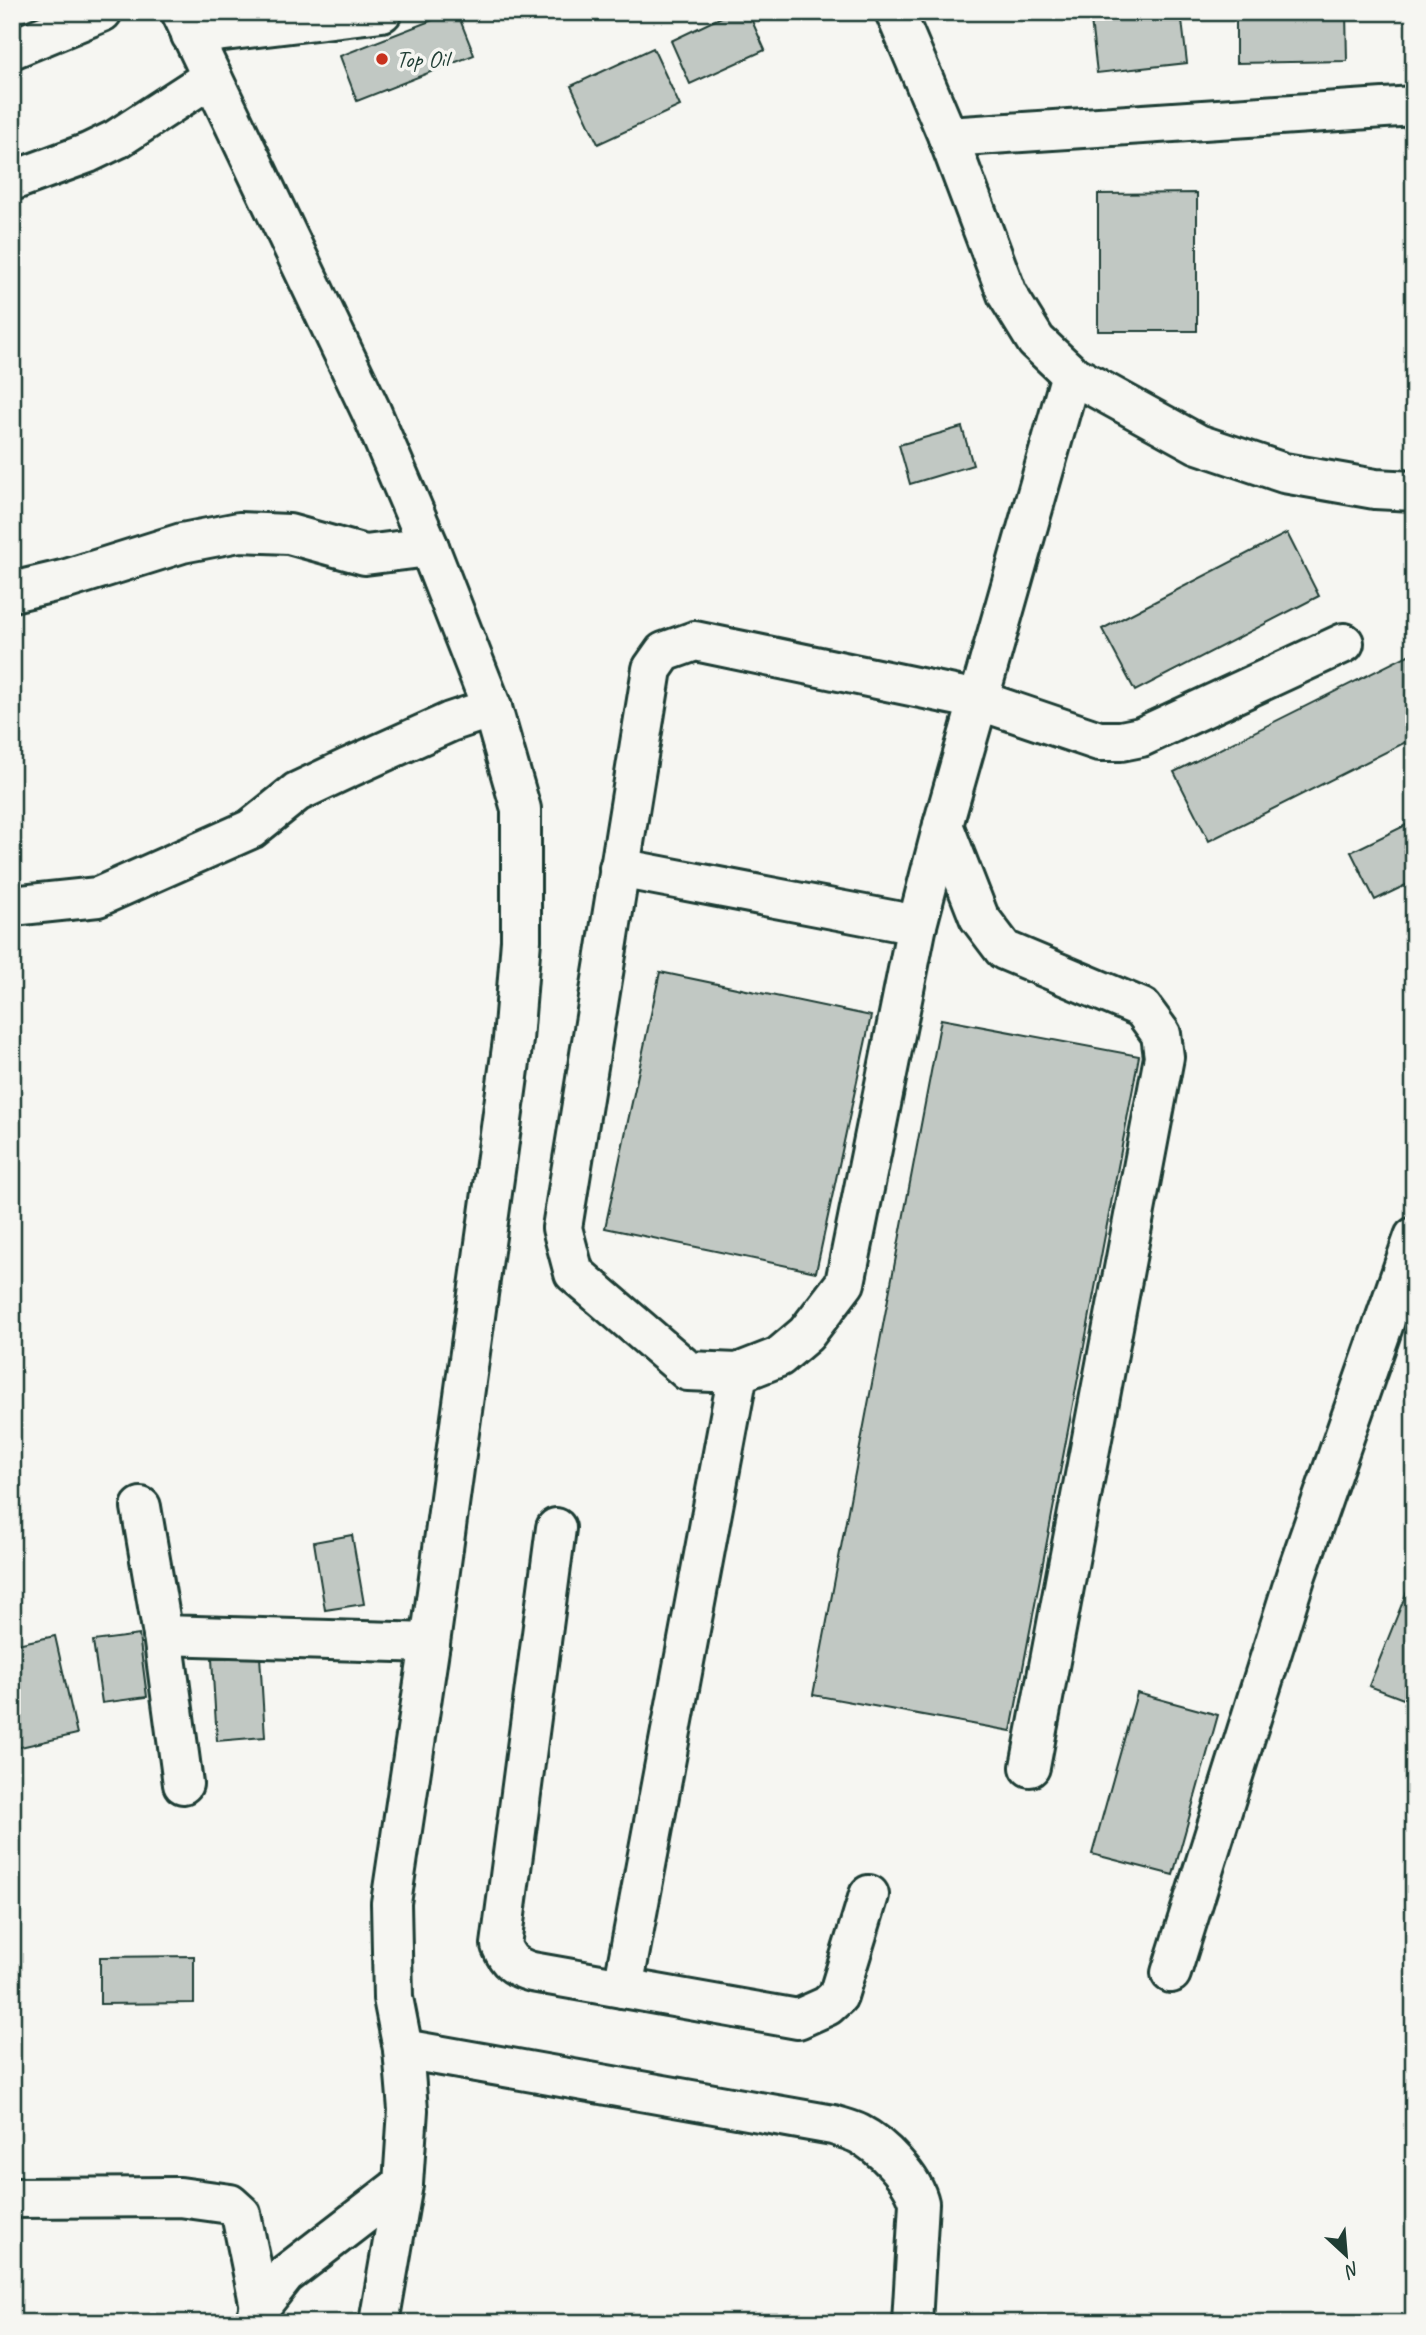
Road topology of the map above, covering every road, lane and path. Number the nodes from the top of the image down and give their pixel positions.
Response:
1 (103, 12) edge
2 (382, 12) edge
3 (895, 12) edge
4 (186, 24) edge
5 (12, 49) edge
6 (212, 77) junction
7 (1414, 106) edge
8 (948, 137) junction
9 (12, 181) edge
10 (1072, 374) junction
11 (1414, 491) edge
12 (429, 547) junction
13 (12, 592) edge
14 (1344, 643) dead end
15 (978, 700) junction
16 (492, 708) junction
17 (943, 825) junction
18 (619, 868) junction
19 (12, 906) edge
20 (917, 925) junction
21 (1414, 1237) edge
22 (738, 1373) junction
23 (141, 1507) dead end
24 (555, 1528) dead end
25 (163, 1635) junction
26 (430, 1643) junction
27 (1030, 1767) dead end
28 (183, 1784) dead end
29 (869, 1895) dead end
30 (1171, 1973) dead end
31 (623, 1988) junction
32 (402, 2049) junction
33 (403, 2184) junction
34 (12, 2198) edge
35 (258, 2315) edge
36 (379, 2323) edge
37 (912, 2323) edge

1 - 5 main road
2 - 4 main road
3 - 8 main road
4 - 6 main road
6 - 9 main road
6 - 12 main road
7 - 8 main road
8 - 10 main road
10 - 11 main road
10 - 15 main road
12 - 13 main road
12 - 16 main road
14 - 15 main road
15 - 17 main road
15 - 18 main road
16 - 19 main road
16 - 26 main road
17 - 20 main road
17 - 27 main road
18 - 20 main road
18 - 22 main road
20 - 22 main road
21 - 30 main road
22 - 31 main road
23 - 25 main road
24 - 31 main road
25 - 26 main road
25 - 28 main road
26 - 32 main road
29 - 31 main road
32 - 33 main road
32 - 37 main road
33 - 35 main road
33 - 36 main road
34 - 35 main road

